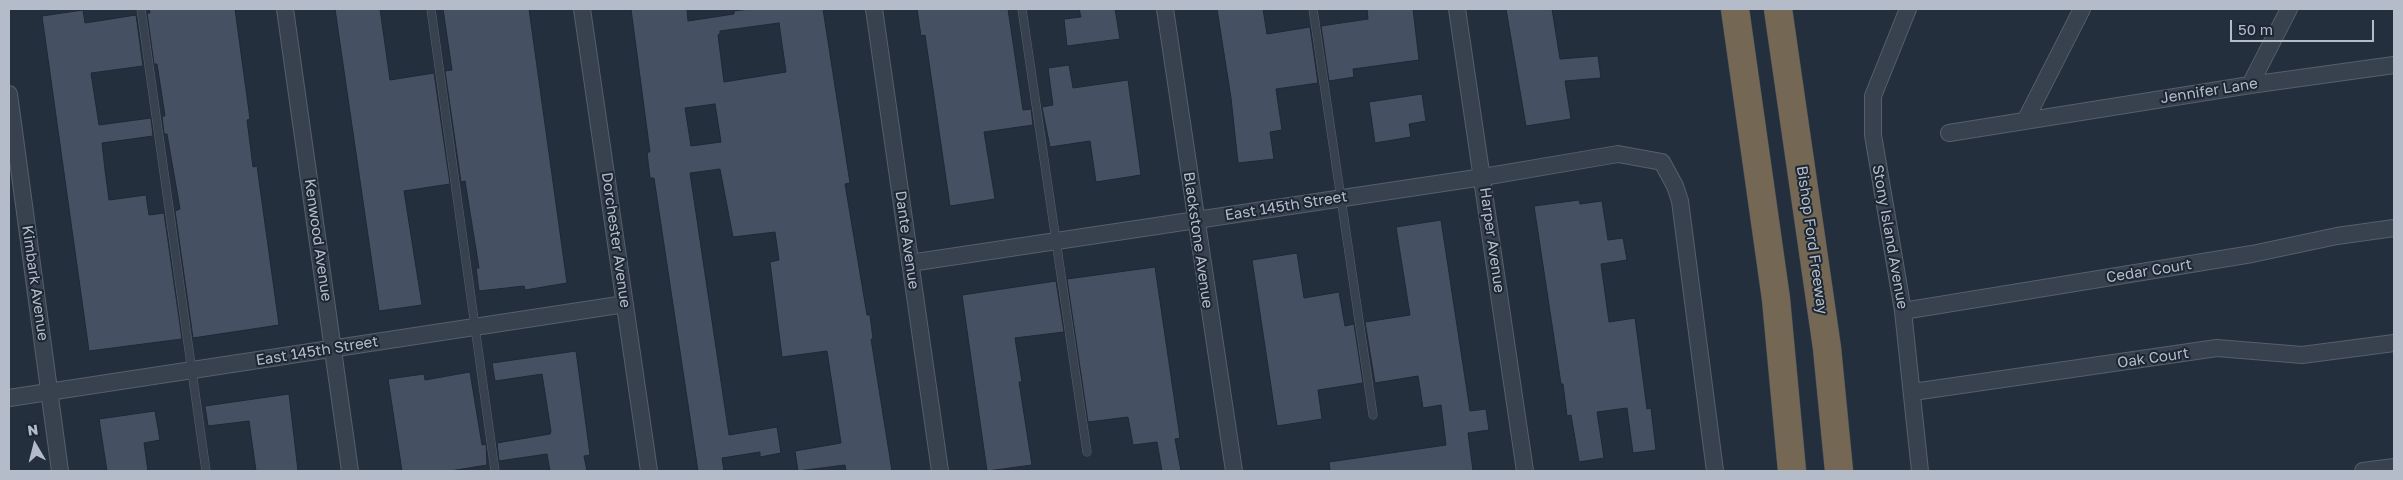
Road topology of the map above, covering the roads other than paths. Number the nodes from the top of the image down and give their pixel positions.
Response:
1 (141, 9) edge
2 (285, 9) edge
3 (431, 9) edge
4 (582, 9) edge
5 (874, 9) edge
6 (1022, 9) edge
7 (1165, 9) edge
8 (1313, 9) edge
9 (1457, 9) edge
10 (1735, 9) edge
11 (1778, 9) edge
12 (1908, 9) edge
13 (2082, 9) edge
14 (2289, 9) edge
15 (2394, 65) edge
16 (2250, 85) junction
17 (9, 94) edge
18 (2025, 121) junction
19 (1950, 133) dead end
20 (1483, 176) junction
21 (1341, 198) junction
22 (1195, 220) junction
23 (2394, 228) edge
24 (1056, 241) junction
25 (910, 263) junction
26 (625, 304) junction
27 (1903, 311) junction
28 (475, 327) junction
29 (2394, 342) edge
30 (333, 348) junction
31 (192, 370) junction
32 (50, 392) junction
33 (1913, 392) junction
34 (9, 398) edge
35 (1373, 415) dead end
36 (1087, 452) dead end
37 (2394, 467) edge
38 (60, 471) edge
39 (206, 471) edge
40 (350, 471) edge
41 (495, 471) edge
42 (650, 471) edge
43 (940, 471) edge
44 (1234, 471) edge
45 (1525, 471) edge
46 (1715, 471) edge
47 (1792, 471) edge
48 (1839, 471) edge
49 (1920, 471) edge
50 (2363, 471) edge

1 - 31 lane
2 - 30 street, Kenwood Avenue
3 - 28 lane
4 - 26 street, Dorchester Avenue
5 - 25 street, Dante Avenue
6 - 24 lane
7 - 22 street, Blackstone Avenue
8 - 21 lane
9 - 20 street, Harper Avenue
10 - 47 highway
11 - 48 highway, Bishop Ford Freeway
12 - 27 street, Stony Island Avenue
13 - 18 street
14 - 16 street
15 - 16 street, Jennifer Lane
16 - 18 street, Jennifer Lane
17 - 32 street, Kimbark Avenue
18 - 19 street, Jennifer Lane
20 - 21 street, East 145th Street
20 - 45 street, Harper Avenue
20 - 46 street, East 145th Street
21 - 22 street, East 145th Street
21 - 35 lane
22 - 24 street, East 145th Street
22 - 44 street, Blackstone Avenue
23 - 27 street, Cedar Court
24 - 25 street, East 145th Street
24 - 36 lane
25 - 43 street, Dante Avenue
26 - 28 street, East 145th Street
26 - 42 street, Dorchester Avenue
27 - 33 street, Stony Island Avenue
28 - 30 street, East 145th Street
28 - 41 lane
29 - 33 street, Oak Court
30 - 31 street, East 145th Street
30 - 40 street, Kenwood Avenue
31 - 32 street, East 145th Street
31 - 39 lane
32 - 34 street, East 145th Street
32 - 38 street, Kimbark Avenue
33 - 49 street, Stony Island Avenue
37 - 50 street

